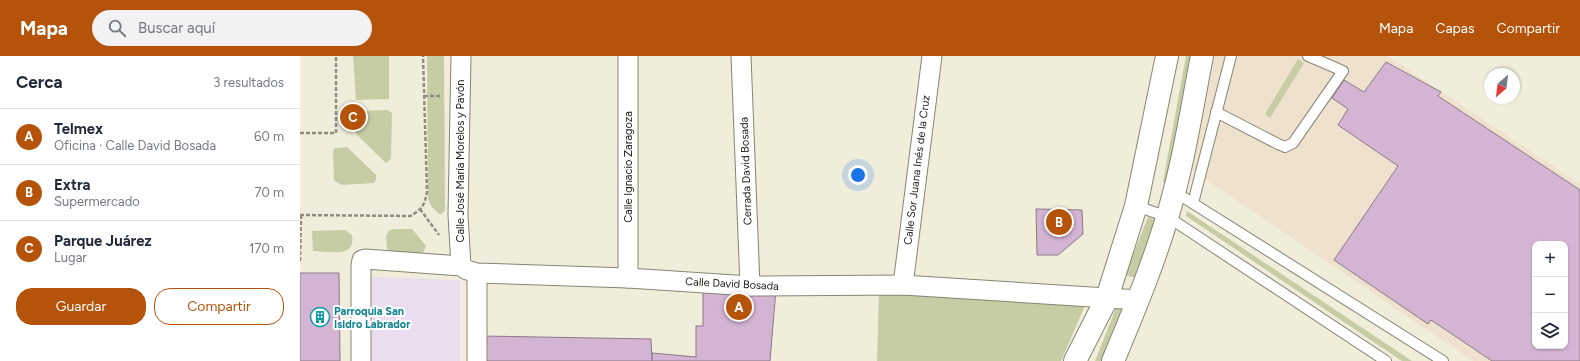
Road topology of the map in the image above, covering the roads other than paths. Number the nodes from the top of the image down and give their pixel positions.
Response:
1 (461, 56) edge
2 (628, 56) edge
3 (741, 56) edge
4 (932, 56) edge
5 (1167, 56) edge
6 (1202, 56) edge
7 (1231, 56) edge
8 (1308, 56) edge
9 (1216, 112) junction
10 (1175, 192) junction
11 (1194, 203) junction
12 (1136, 206) junction
13 (1168, 217) junction
14 (469, 269) junction
15 (628, 278) junction
16 (903, 285) junction
17 (750, 286) junction
18 (1107, 298) junction
19 (1139, 300) junction
20 (361, 361) edge
21 (477, 361) edge
22 (1075, 361) edge
23 (1113, 361) edge
24 (1386, 361) edge
25 (1443, 361) edge

1 - 14 street, Calle José María Morelos y Pavón
2 - 15 street, Calle Ignacio Zaragoza
3 - 17 street, Cerrada David Bosada
4 - 16 street, Calle Sor Juana Inés de la Cruz
5 - 12 main road
6 - 10 main road
7 - 9 lane
8 - 9 lane
9 - 11 lane
10 - 11 lane
10 - 13 main road
11 - 25 lane
12 - 13 lane
12 - 18 main road
13 - 19 main road
13 - 24 lane
14 - 15 street, Calle David Bosada
14 - 20 street, Calle David Bosada
14 - 21 street, Calle José María Morelos y Pavón
15 - 17 street, Calle David Bosada
16 - 17 street, Calle David Bosada
16 - 18 street, Calle David Bosada
18 - 19 street, Calle David Bosada
18 - 22 main road
19 - 23 main road

